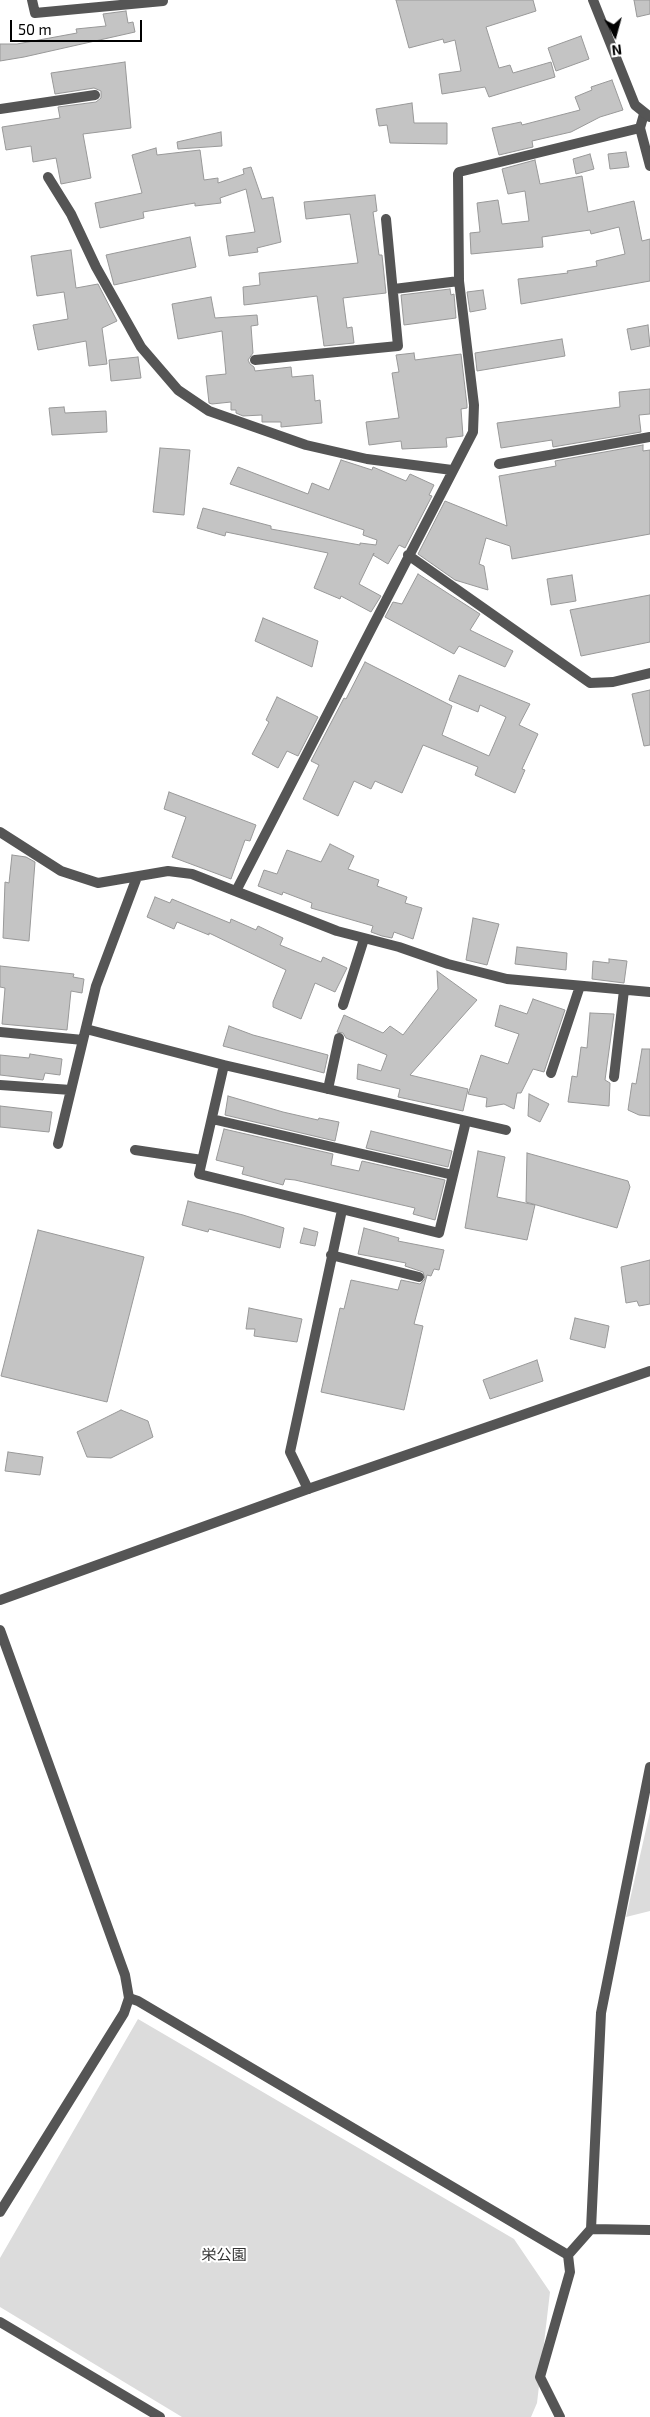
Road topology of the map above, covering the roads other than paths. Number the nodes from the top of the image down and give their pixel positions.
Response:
1 (32, 0) edge
2 (593, 0) edge
3 (163, 1) edge
4 (95, 95) dead end
5 (0, 109) edge
6 (647, 116) edge
7 (640, 128) junction
8 (650, 166) edge
9 (48, 177) dead end
10 (386, 219) dead end
11 (459, 281) junction
12 (394, 289) junction
13 (255, 360) dead end
14 (650, 437) edge
15 (499, 464) dead end
16 (452, 470) junction
17 (408, 556) junction
18 (650, 672) edge
19 (0, 832) edge
20 (137, 877) junction
21 (236, 891) junction
22 (364, 938) junction
23 (580, 986) junction
24 (624, 990) junction
25 (650, 992) edge
26 (342, 1005) dead end
27 (86, 1029) junction
28 (0, 1032) edge
29 (339, 1038) dead end
30 (83, 1040) junction
31 (224, 1065) junction
32 (551, 1073) dead end
33 (614, 1077) dead end
34 (0, 1085) edge
35 (328, 1089) junction
36 (71, 1090) junction
37 (212, 1119) junction
38 (466, 1121) junction
39 (506, 1130) dead end
40 (58, 1144) dead end
41 (135, 1150) dead end
42 (202, 1160) junction
43 (453, 1175) junction
44 (342, 1210) junction
45 (331, 1255) junction
46 (418, 1277) dead end
47 (650, 1371) edge
48 (308, 1489) junction
49 (0, 1600) edge
50 (0, 1630) edge
51 (650, 1767) edge
52 (129, 1998) junction
53 (0, 2212) edge
54 (591, 2229) junction
55 (650, 2230) edge
56 (568, 2255) junction
57 (0, 2322) edge
58 (160, 2417) edge
59 (560, 2417) edge

1 - 3 street
2 - 6 street
4 - 5 street
6 - 7 street
7 - 8 street
7 - 11 street
9 - 16 street
10 - 12 street
11 - 12 street
11 - 16 street
12 - 13 street
14 - 15 street
16 - 17 street
17 - 18 street
17 - 21 street
19 - 20 street
20 - 21 street
20 - 27 street
21 - 22 street
22 - 23 street
22 - 26 street
23 - 24 street
23 - 32 street
24 - 25 street
24 - 33 street
27 - 30 street
27 - 31 street
28 - 30 street
29 - 35 street
30 - 36 street
31 - 35 street
31 - 37 street
34 - 36 street
35 - 38 street
36 - 40 street
37 - 42 street
37 - 43 street
38 - 39 street
38 - 43 street
41 - 42 street
42 - 44 street
43 - 44 street
44 - 45 street
45 - 46 street
45 - 48 street
47 - 48 street
48 - 49 street
50 - 52 street
51 - 54 street
52 - 53 street
52 - 56 street
54 - 55 street
54 - 56 street
56 - 59 street
57 - 58 street

